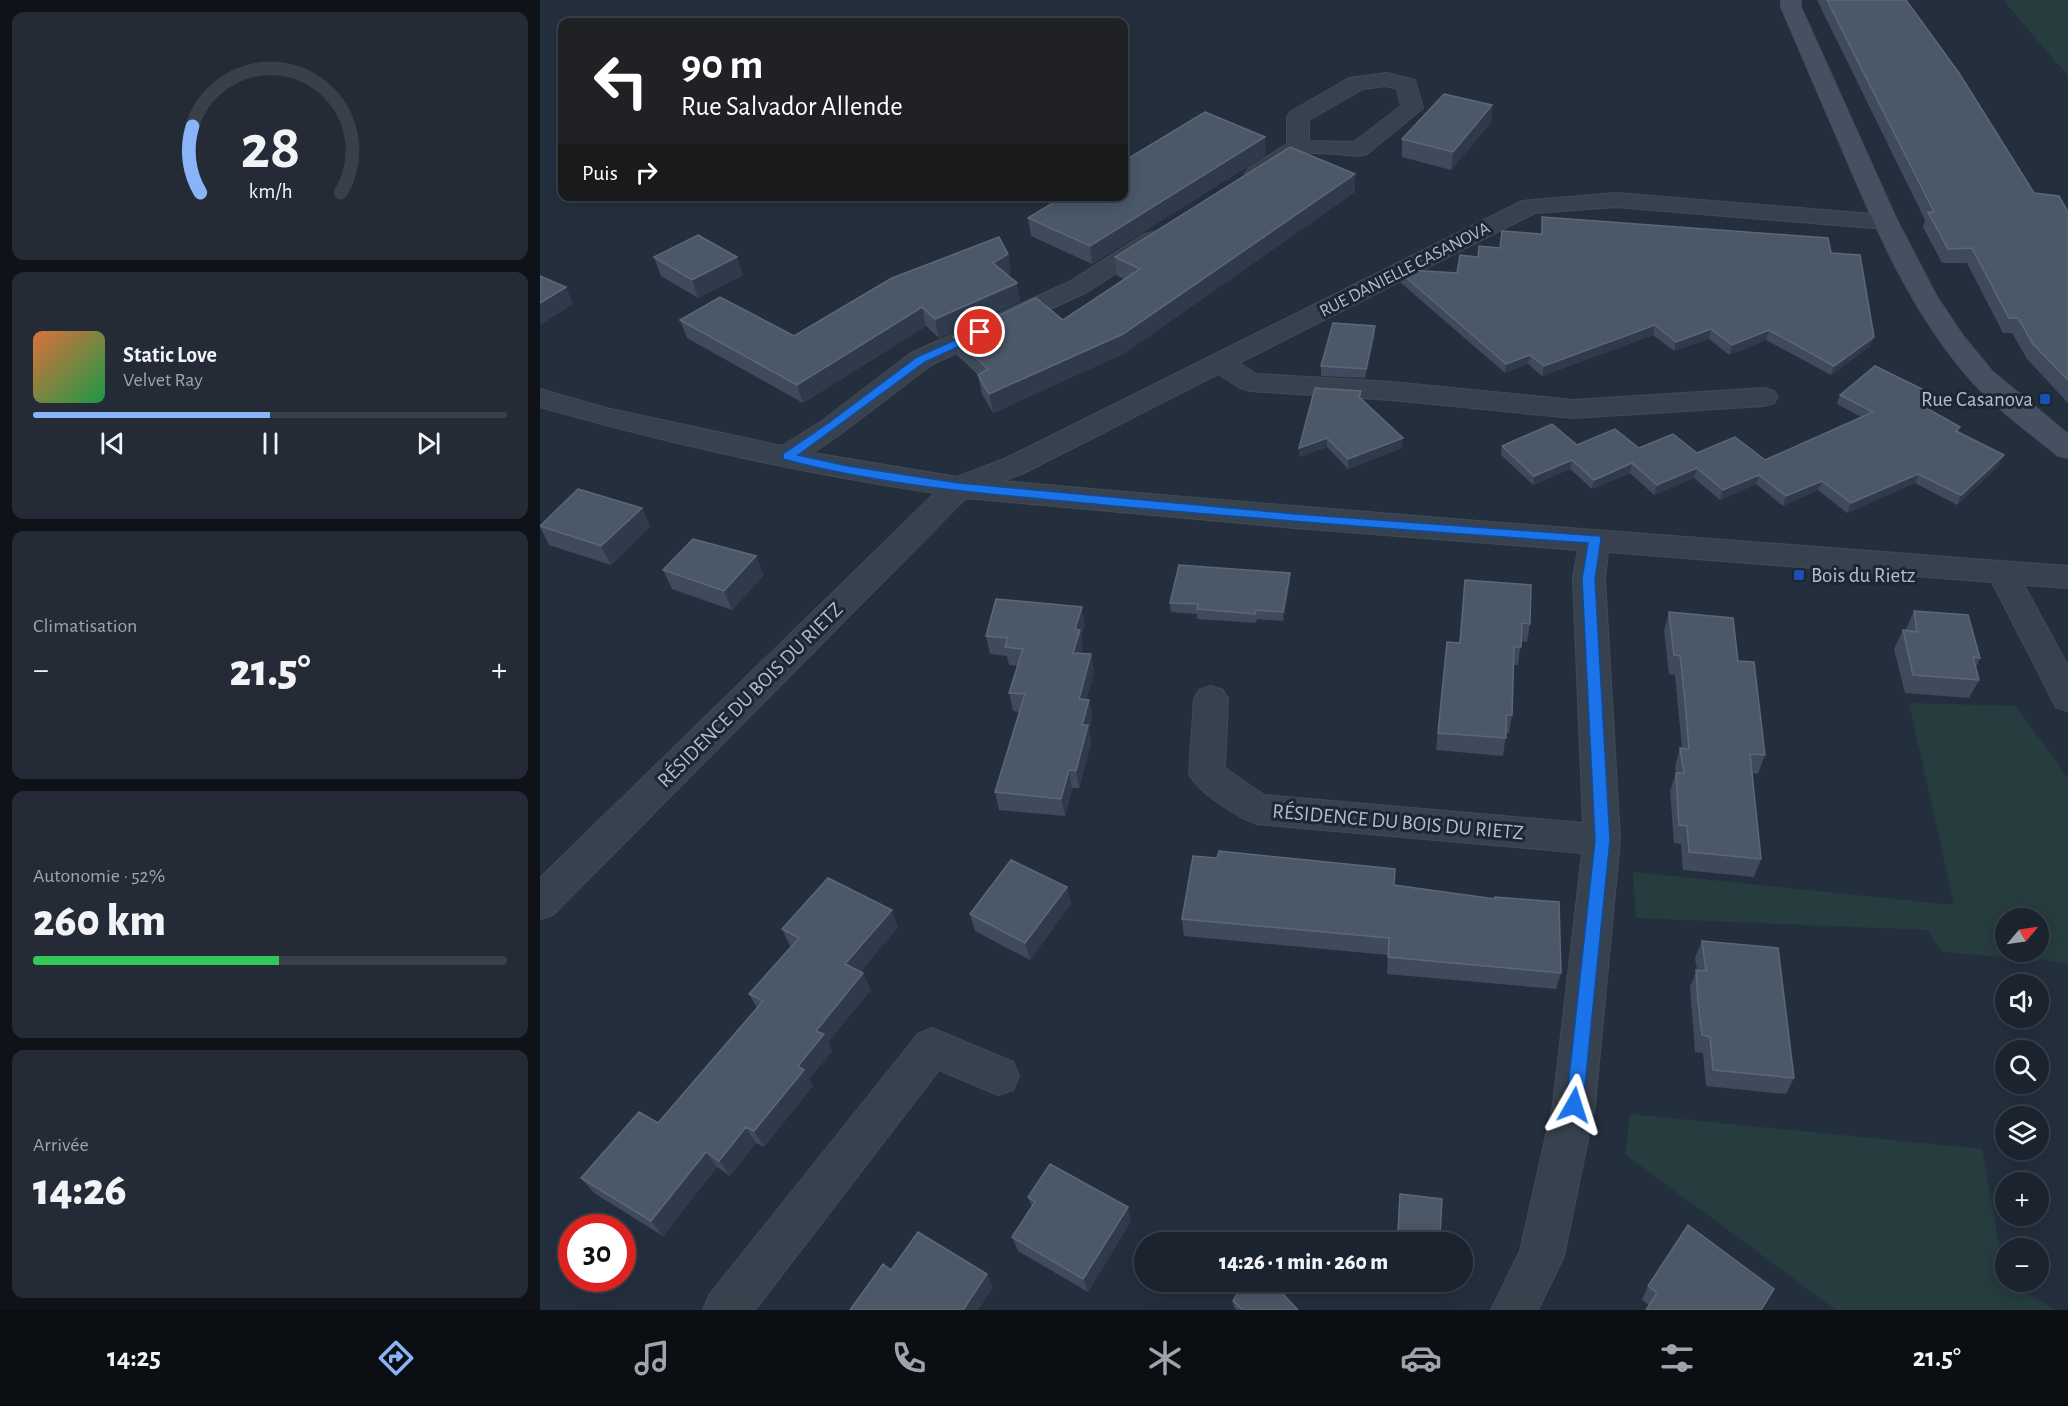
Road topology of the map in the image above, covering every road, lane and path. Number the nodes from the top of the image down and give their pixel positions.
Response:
1 (1791, 0) edge
2 (1298, 147) dead end
3 (1238, 185) edge
4 (1885, 222) junction
5 (1168, 230) edge
6 (1220, 363) junction
7 (1764, 397) dead end
8 (540, 398) edge
9 (2068, 449) edge
10 (787, 456) junction
11 (959, 487) junction
12 (1595, 539) junction
13 (2003, 573) junction
14 (2068, 577) edge
15 (2068, 698) edge
16 (1211, 699) dead end
17 (1602, 840) junction
18 (540, 903) edge
19 (998, 1076) dead end
20 (726, 1310) edge
21 (1514, 1310) edge

1 - 4 street
2 - 3 street
4 - 6 street, RUE DANIELLE CASANOVA
4 - 9 street
5 - 10 street
6 - 7 street
6 - 11 street, RUE DANIELLE CASANOVA
8 - 10 street
10 - 11 street
11 - 12 street
11 - 18 street, RÉSIDENCE DU BOIS DU RIETZ
12 - 13 street
12 - 17 street
13 - 14 street
13 - 15 street
16 - 17 street, RÉSIDENCE DU BOIS DU RIETZ
17 - 21 street
19 - 20 street

